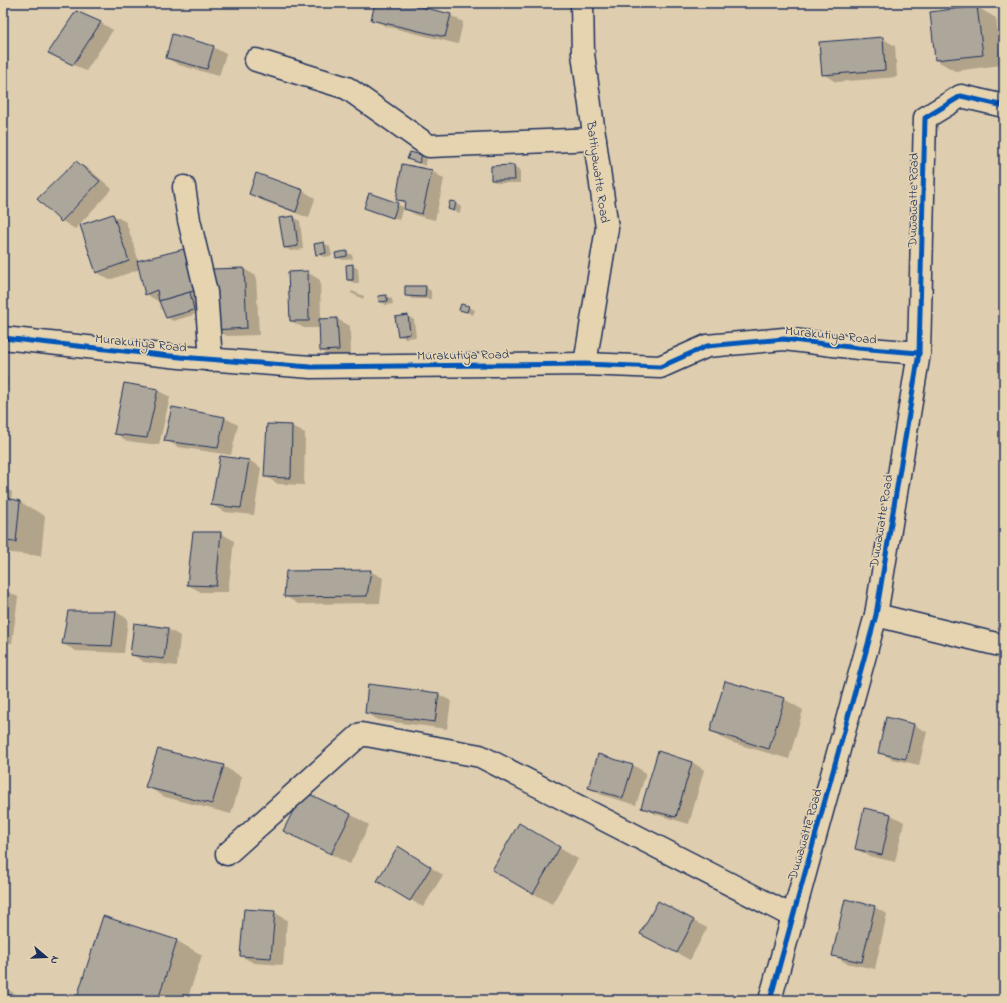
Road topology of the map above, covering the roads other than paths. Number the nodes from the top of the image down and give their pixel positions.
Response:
1 (582, 3) edge
2 (256, 60) dead end
3 (1004, 106) edge
4 (595, 139) junction
5 (184, 187) dead end
6 (3, 338) edge
7 (919, 354) junction
8 (211, 360) junction
9 (586, 364) junction
10 (876, 615) junction
11 (1004, 646) edge
12 (227, 854) dead end
13 (792, 916) junction
14 (770, 1000) edge

1 - 4 street, Battiyawatte Road
2 - 4 street
3 - 7 street, Duwawatte Road
4 - 9 street, Battiyawatte Road
5 - 8 street
6 - 8 street, Murakutiya Road
7 - 9 street, Murakutiya Road
7 - 10 street, Duwawatte Road
8 - 9 street, Murakutiya Road
10 - 11 street
10 - 13 street, Duwawatte Road
12 - 13 street
13 - 14 street, Duwawatte Road

